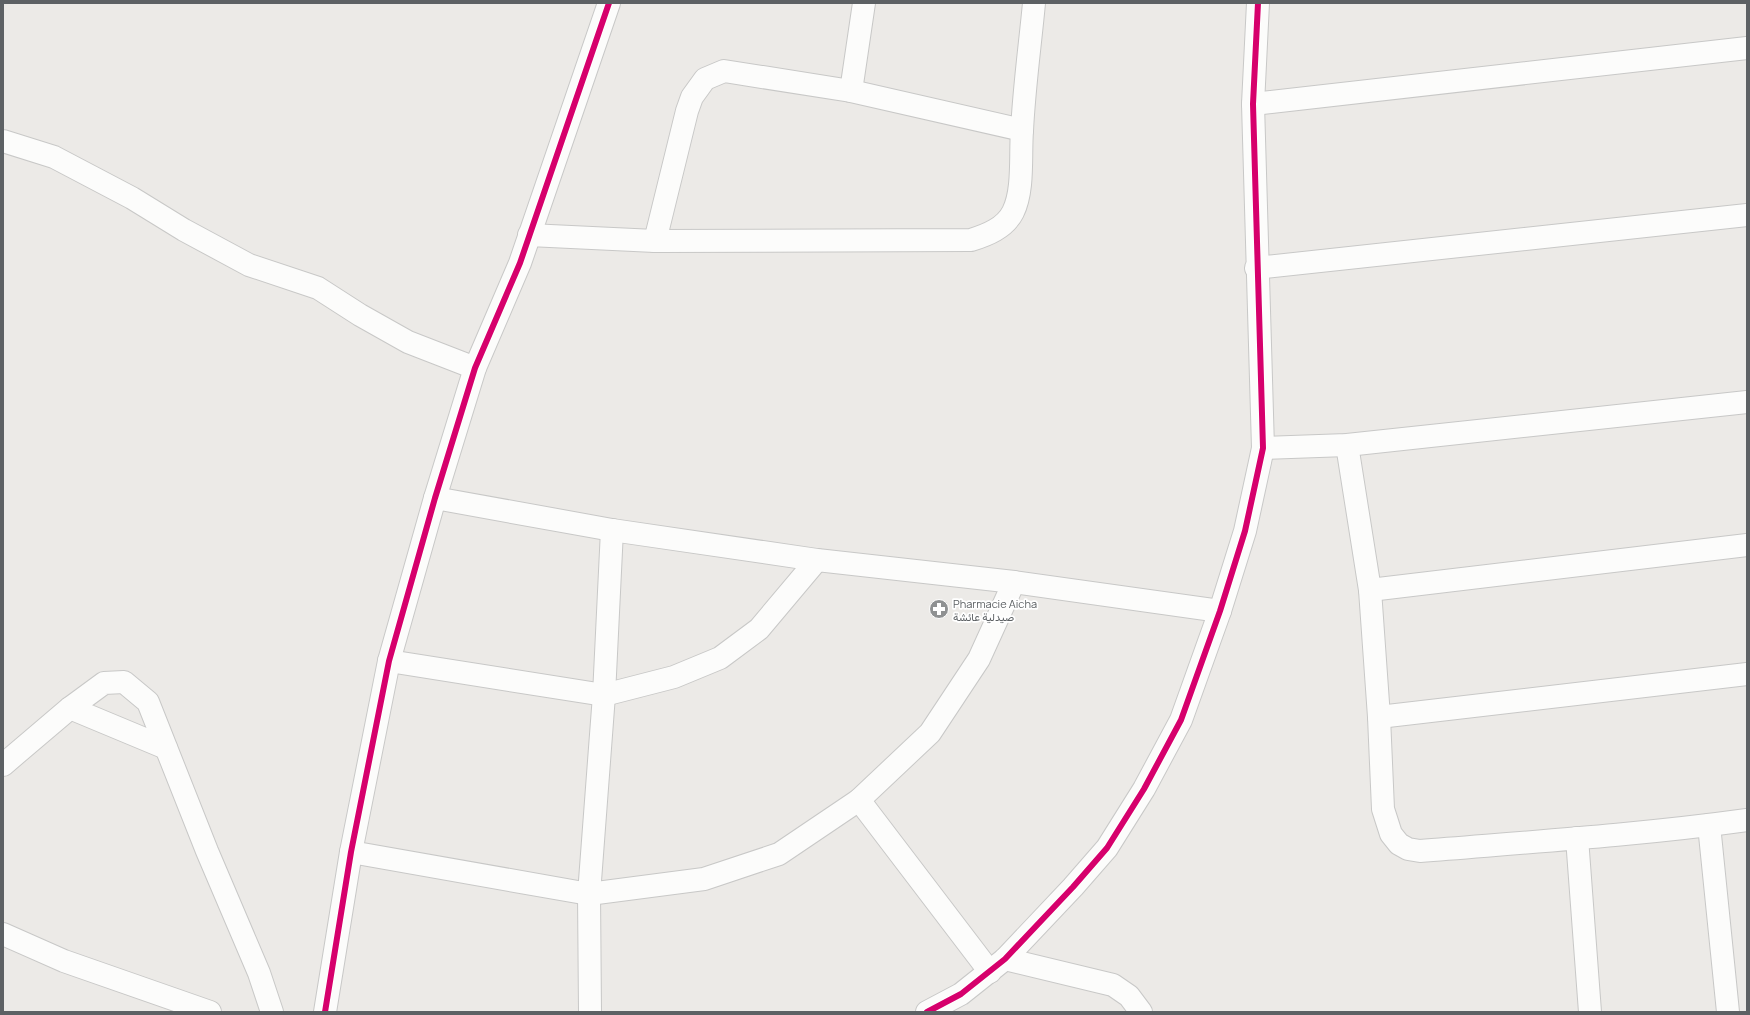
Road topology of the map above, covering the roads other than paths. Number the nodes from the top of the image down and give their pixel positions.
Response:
1 (609, 3) edge
2 (864, 3) edge
3 (1034, 3) edge
4 (1258, 3) edge
5 (1747, 48) edge
6 (851, 91) junction
7 (1253, 104) junction
8 (1022, 130) junction
9 (3, 141) edge
10 (1747, 215) edge
11 (529, 235) junction
12 (655, 241) junction
13 (1256, 268) junction
14 (475, 368) junction
15 (1747, 402) edge
16 (1347, 445) junction
17 (1263, 448) junction
18 (435, 498) junction
19 (612, 530) junction
20 (1747, 546) edge
21 (817, 560) junction
22 (1014, 582) junction
23 (1370, 590) junction
24 (1220, 611) junction
25 (389, 661) junction
26 (1747, 674) edge
27 (604, 695) junction
28 (70, 708) junction
29 (1379, 717) junction
30 (166, 748) junction
31 (3, 765) edge
32 (859, 800) junction
33 (1747, 820) edge
34 (1709, 825) junction
35 (1577, 838) junction
36 (351, 852) junction
37 (589, 894) junction
38 (3, 934) edge
39 (997, 966) junction
40 (210, 1012) edge
41 (272, 1012) edge
42 (324, 1012) edge
43 (590, 1012) edge
44 (927, 1012) edge
45 (1141, 1012) edge
46 (1590, 1012) edge
47 (1728, 1012) edge

1 - 11 street
2 - 6 street
3 - 8 street
4 - 7 street
5 - 7 street
6 - 8 street
6 - 12 street
7 - 13 street
8 - 12 street
9 - 14 street
10 - 13 street
11 - 12 street
11 - 14 street
13 - 17 street
14 - 18 street
15 - 16 street
16 - 17 street
16 - 23 street
17 - 24 street
18 - 19 street
18 - 25 street
19 - 21 street
19 - 27 street
20 - 23 street
21 - 22 street
21 - 27 street
22 - 24 street
22 - 32 street
23 - 29 street
24 - 39 street
25 - 27 street
25 - 36 street
26 - 29 street
27 - 37 street
28 - 30 street
28 - 30 street
28 - 31 street
29 - 35 street
30 - 41 street
32 - 37 street
32 - 39 street
33 - 34 street
34 - 35 street
34 - 47 street
35 - 46 street
36 - 37 street
36 - 42 street
37 - 43 street
38 - 40 street
39 - 44 street
39 - 45 street

